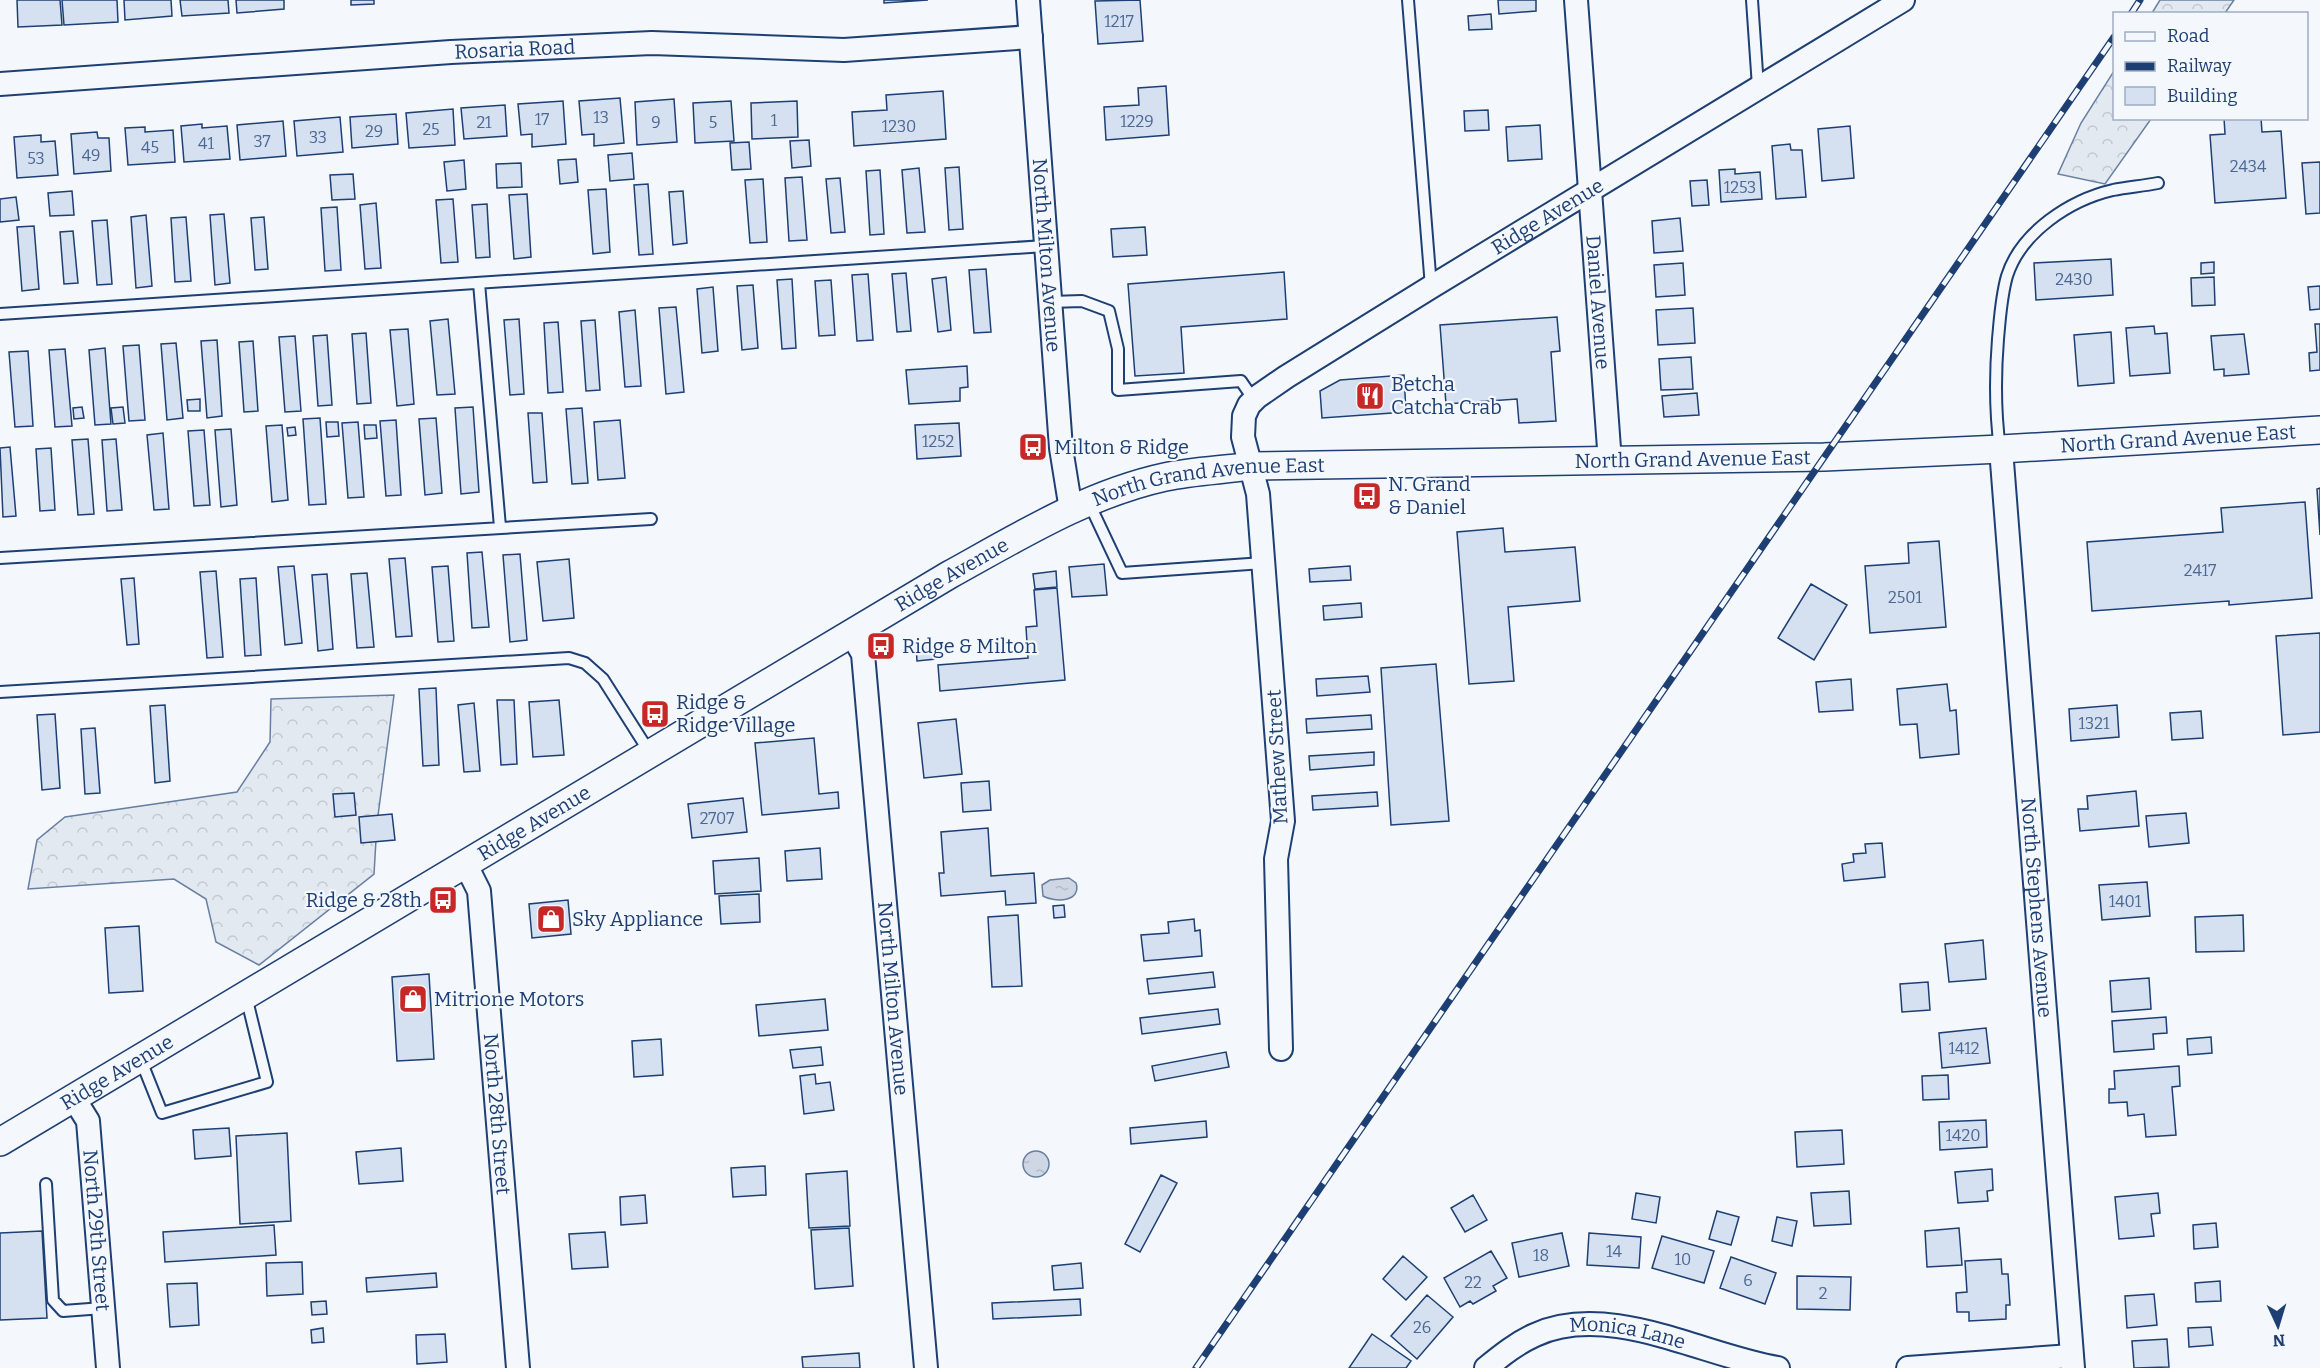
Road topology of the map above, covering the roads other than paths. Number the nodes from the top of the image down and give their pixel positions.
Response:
1 (1028, 0) edge
2 (1408, 0) edge
3 (1576, 0) edge
4 (1752, 0) edge
5 (1903, 0) edge
6 (1031, 38) junction
7 (0, 84) edge
8 (1758, 87) junction
9 (2158, 183) dead end
10 (1590, 191) junction
11 (1046, 246) junction
12 (479, 283) junction
13 (1431, 287) junction
14 (1050, 302) junction
15 (0, 314) edge
16 (1254, 400) junction
17 (2320, 430) edge
18 (2001, 449) junction
19 (1610, 462) junction
20 (1251, 466) junction
21 (1079, 506) junction
22 (651, 519) dead end
23 (500, 528) junction
24 (0, 558) edge
25 (1263, 563) junction
26 (851, 633) junction
27 (0, 692) edge
28 (650, 754) junction
29 (465, 863) junction
30 (246, 995) junction
31 (1281, 1049) dead end
32 (140, 1058) junction
33 (73, 1097) junction
34 (0, 1142) edge
35 (46, 1184) dead end
36 (103, 1308) junction
37 (2072, 1362) edge
38 (108, 1368) edge
39 (518, 1368) edge
40 (926, 1368) edge
41 (1486, 1368) edge
42 (1778, 1368) edge
43 (1908, 1368) edge

1 - 6 street, North Milton Avenue
2 - 13 lane
3 - 10 street, Daniel Avenue
4 - 8 lane
5 - 8 street, Ridge Avenue
6 - 7 street, Rosaria Road
6 - 11 street, North Milton Avenue
8 - 10 street, Ridge Avenue
9 - 18 lane
10 - 13 street, Ridge Avenue
10 - 19 street, Daniel Avenue
11 - 12 lane
11 - 14 street, North Milton Avenue
12 - 15 lane
12 - 23 lane
13 - 16 street, Ridge Avenue
14 - 16 lane
14 - 21 street, North Milton Avenue
16 - 20 street
17 - 18 street, North Grand Avenue East
18 - 19 street, North Grand Avenue East
18 - 37 street, North Stephens Avenue
19 - 20 street, North Grand Avenue East
20 - 21 street, North Grand Avenue East
20 - 25 street, Mathew Street
21 - 25 lane
21 - 26 street, Ridge Avenue
22 - 23 lane
23 - 24 lane
25 - 31 street, Mathew Street
26 - 28 street, Ridge Avenue
26 - 40 street, North Milton Avenue
27 - 28 lane
28 - 29 street, Ridge Avenue
29 - 30 street, Ridge Avenue
29 - 39 street, North 28th Street
30 - 32 street, Ridge Avenue
30 - 32 lane
32 - 33 street, Ridge Avenue
33 - 34 street, Ridge Avenue
33 - 36 street, North 29th Street
35 - 36 lane
36 - 38 street, North 29th Street
37 - 43 street
41 - 42 street, Monica Lane

